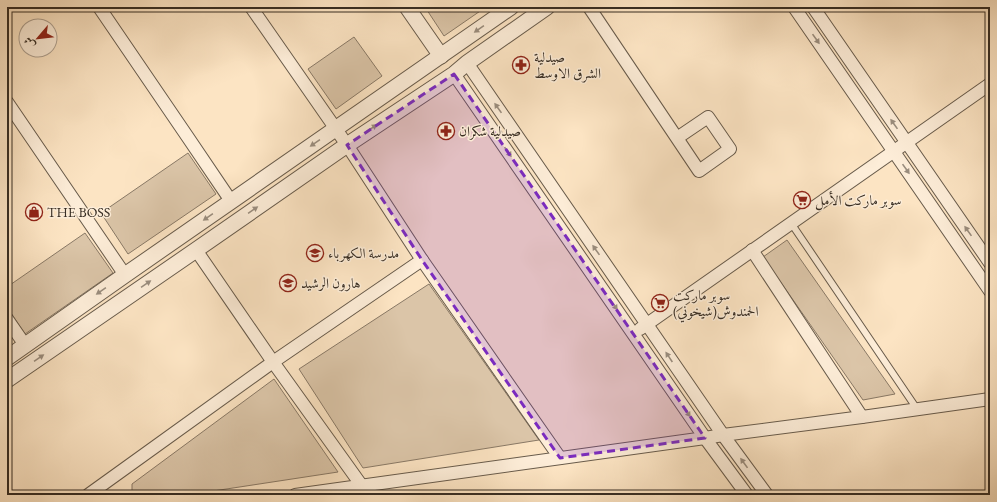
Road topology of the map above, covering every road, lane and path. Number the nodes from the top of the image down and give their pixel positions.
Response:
1 (99, 7) edge
2 (251, 7) edge
3 (407, 7) edge
4 (511, 7) edge
5 (547, 7) edge
6 (589, 7) edge
7 (794, 7) edge
8 (813, 7) edge
9 (441, 56) junction
10 (467, 63) junction
11 (454, 74) junction
12 (990, 84) edge
13 (7, 102) edge
14 (336, 130) junction
15 (677, 138) junction
16 (907, 142) junction
17 (347, 145) junction
18 (894, 151) junction
19 (231, 201) junction
20 (791, 223) junction
21 (986, 248) edge
22 (196, 250) junction
23 (752, 250) junction
24 (422, 260) junction
25 (968, 260) junction
26 (990, 263) edge
27 (125, 275) junction
28 (990, 291) edge
29 (7, 319) edge
30 (647, 324) junction
31 (633, 334) junction
32 (25, 345) junction
33 (7, 358) edge
34 (273, 362) junction
35 (7, 380) edge
36 (990, 399) edge
37 (917, 409) junction
38 (862, 417) junction
39 (723, 435) junction
40 (705, 438) junction
41 (560, 458) junction
42 (362, 486) junction
43 (88, 495) edge
44 (295, 495) edge
45 (746, 495) edge
46 (766, 495) edge

1 - 19 street
2 - 14 street
3 - 9 street
4 -> 9 street
5 - 10 street
6 - 15 street
7 -> 18 street
16 -> 8 street
9 - 14 street
10 - 11 street
30 -> 10 street
17 -> 11 street
11 -> 31 street
12 - 16 street
13 - 27 street
14 - 17 street
14 -> 19 street
15 - 15 street
16 - 18 street
21 -> 16 street
22 -> 17 street
17 - 24 street
18 - 20 street
18 -> 25 street
19 -> 27 street
20 - 23 street
20 - 37 lane
21 - 25 street
21 - 26 street
22 - 34 street
35 -> 22 street
23 - 30 street
23 - 38 street
24 - 34 street
24 - 41 street
25 - 28 street
27 -> 32 street
29 - 32 street
30 - 31 street
39 -> 30 street
31 -> 40 street
32 - 33 street
34 - 42 street
34 - 43 street
36 - 37 street
37 - 38 street
38 - 39 street
39 - 40 street
46 -> 39 street
40 - 41 street
40 - 45 street
41 - 42 street
42 - 44 street

